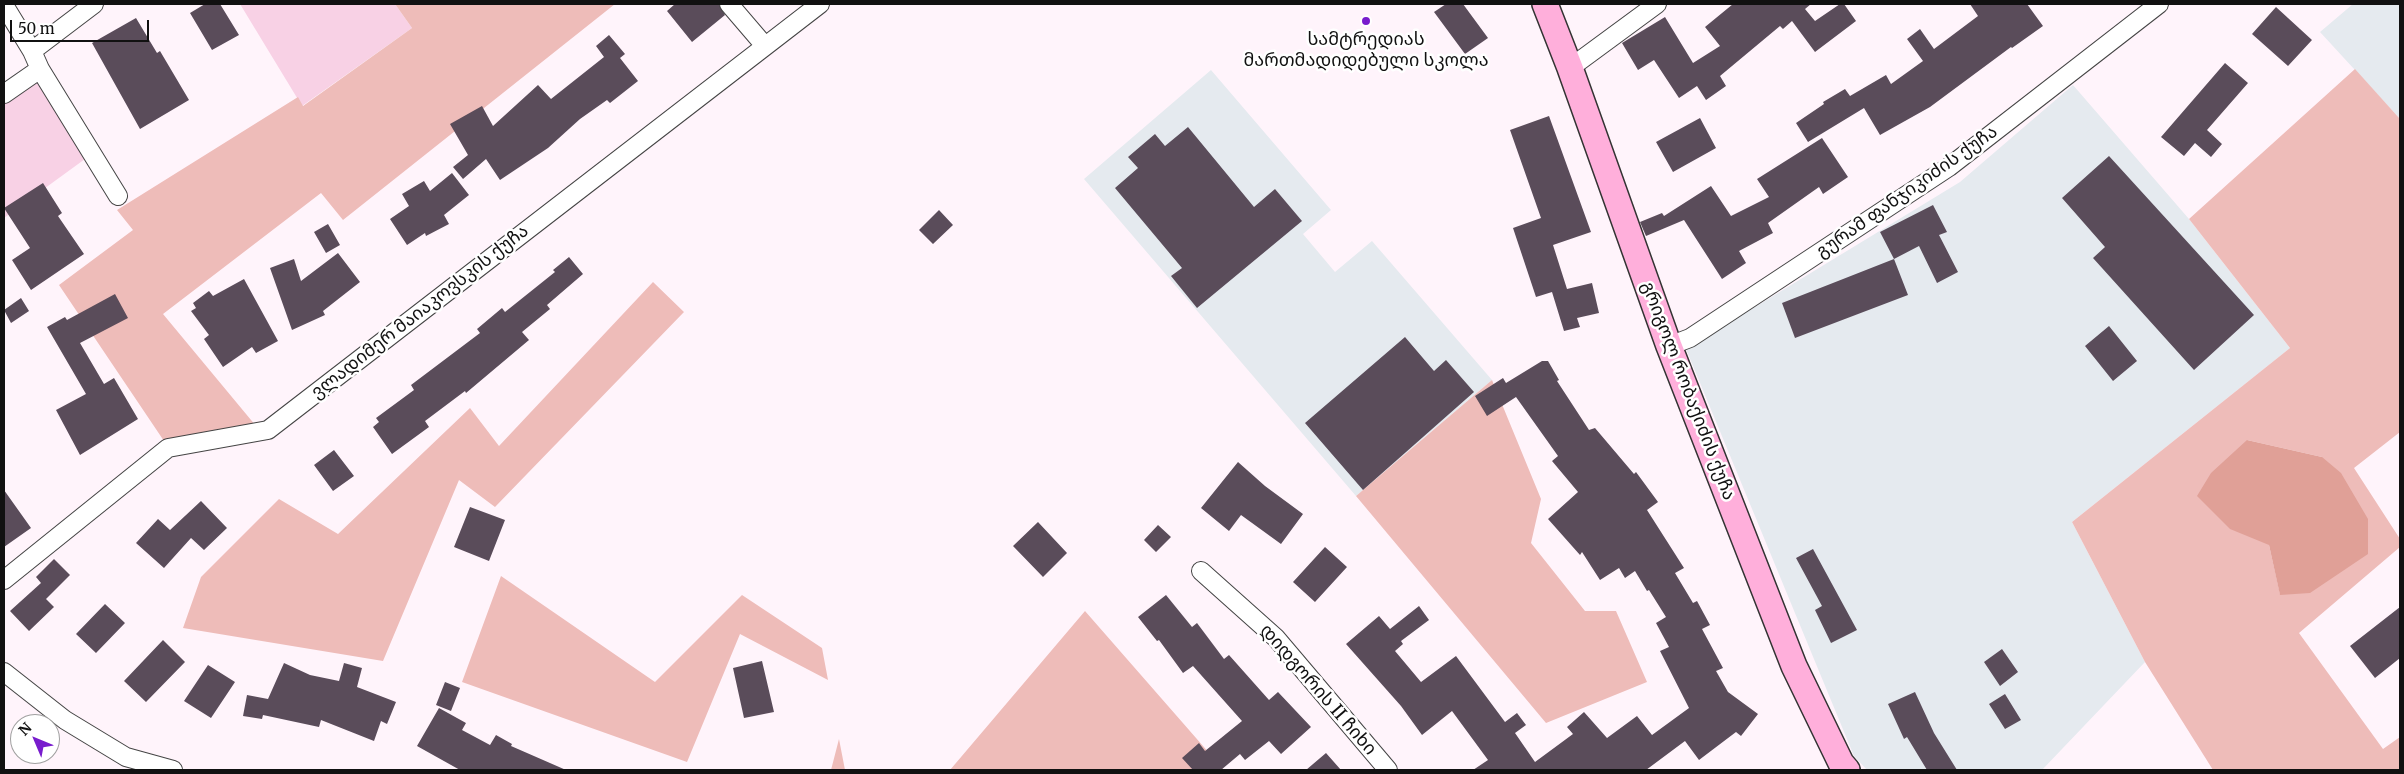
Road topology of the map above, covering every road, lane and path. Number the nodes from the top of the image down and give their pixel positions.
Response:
1 (94, 4) edge
2 (729, 4) edge
3 (820, 4) edge
4 (1545, 4) edge
5 (1657, 4) edge
6 (2159, 4) edge
7 (4, 5) edge
8 (765, 46) junction
9 (32, 51) junction
10 (1570, 68) junction
11 (40, 70) junction
12 (4, 94) edge
13 (118, 196) dead end
14 (1669, 346) junction
15 (1201, 571) dead end
16 (4, 580) edge
17 (4, 672) edge
18 (1839, 768) edge
19 (173, 770) edge
20 (1388, 770) edge

1 - 9 street
2 - 8 street
3 - 8 street, ვლადიმერ მაიაკოვსკის ქუჩა
4 - 10 street, გრიგოლ რობაქიძის ქუჩა
5 - 10 street
6 - 14 street, გურამ ფანჯიკიძის ქუჩა
7 - 9 street
8 - 16 street, ვლადიმერ მაიაკოვსკის ქუჩა
9 - 11 street
10 - 14 street, გრიგოლ რობაქიძის ქუჩა
11 - 12 street
11 - 13 street
14 - 18 street, გრიგოლ რობაქიძის ქუჩა
15 - 20 street, დიდგორის II ჩიხი
17 - 19 street

